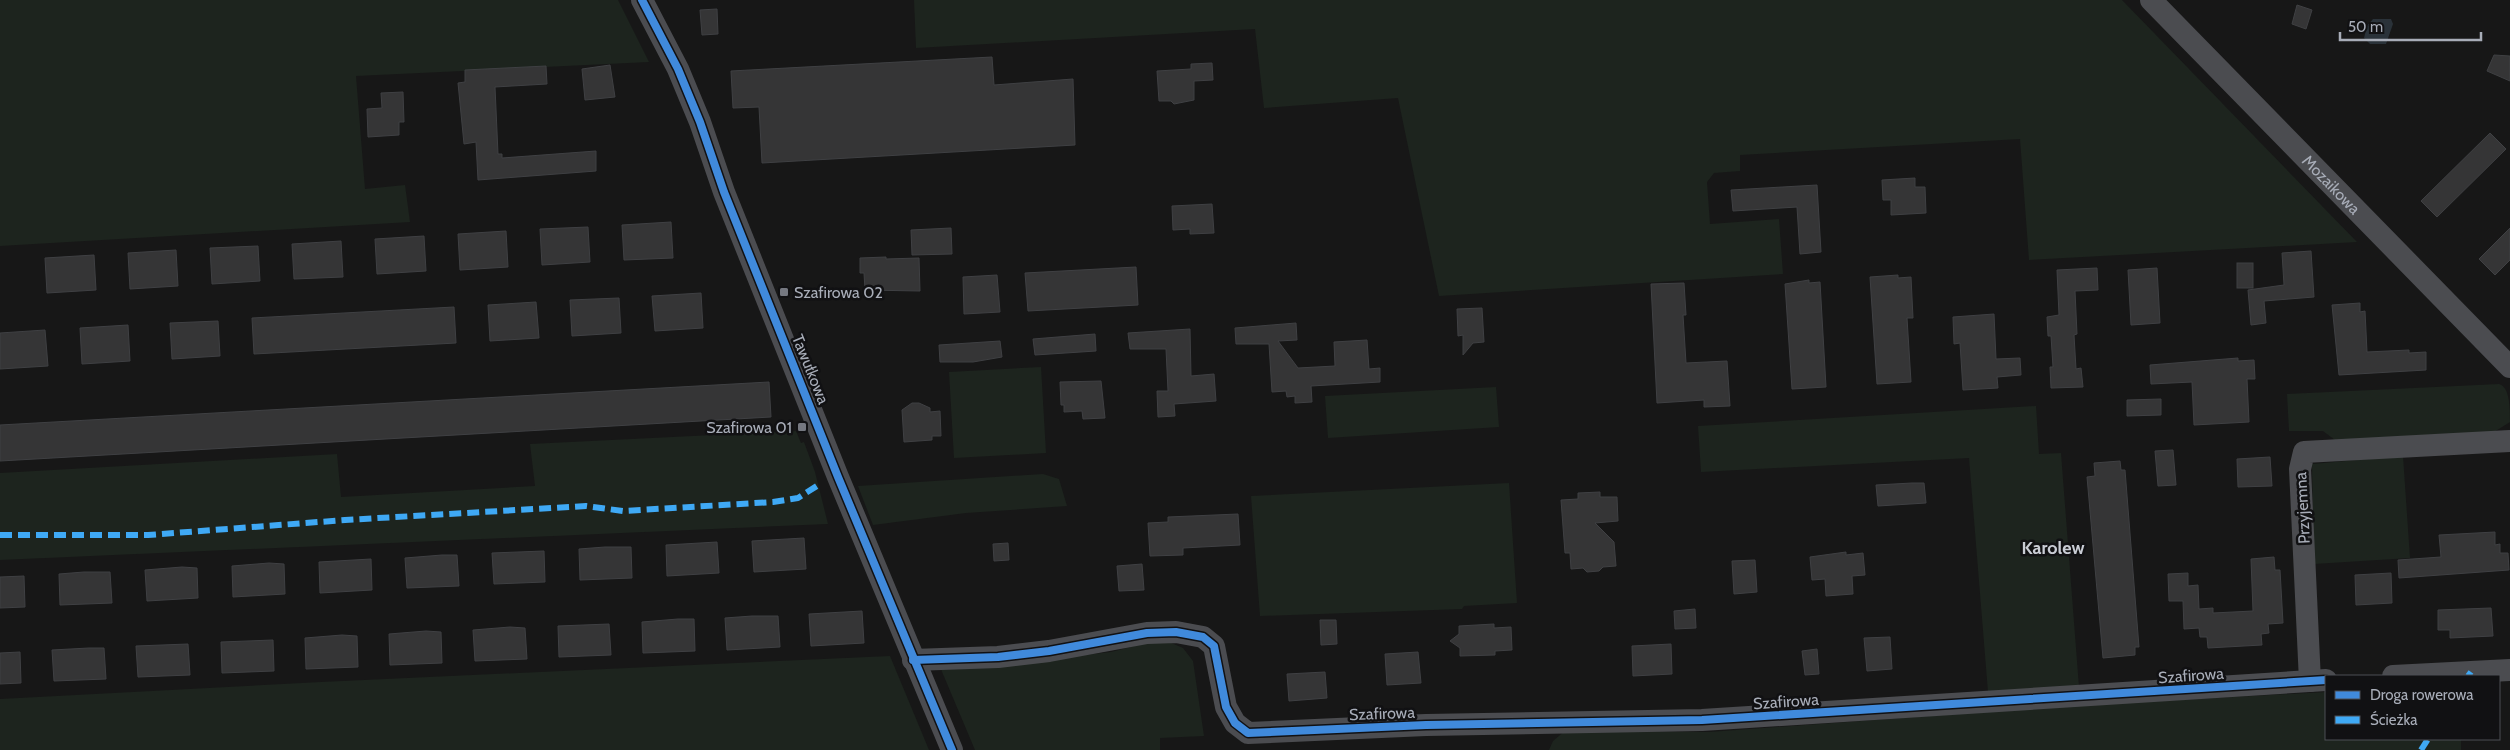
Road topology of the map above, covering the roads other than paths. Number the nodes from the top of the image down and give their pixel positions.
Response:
1 (642, 0) edge
2 (2151, 0) edge
3 (2510, 367) edge
4 (2510, 441) edge
5 (914, 660) junction
6 (2510, 670) edge
7 (2412, 675) edge
8 (2318, 681) edge
9 (952, 750) edge

1 - 5 street, Tawułkowa
2 - 3 street, Mozaikowa
4 - 8 street, Przyjemna
5 - 8 street, Szafirowa
5 - 9 street, Tawułkowa
6 - 7 street

